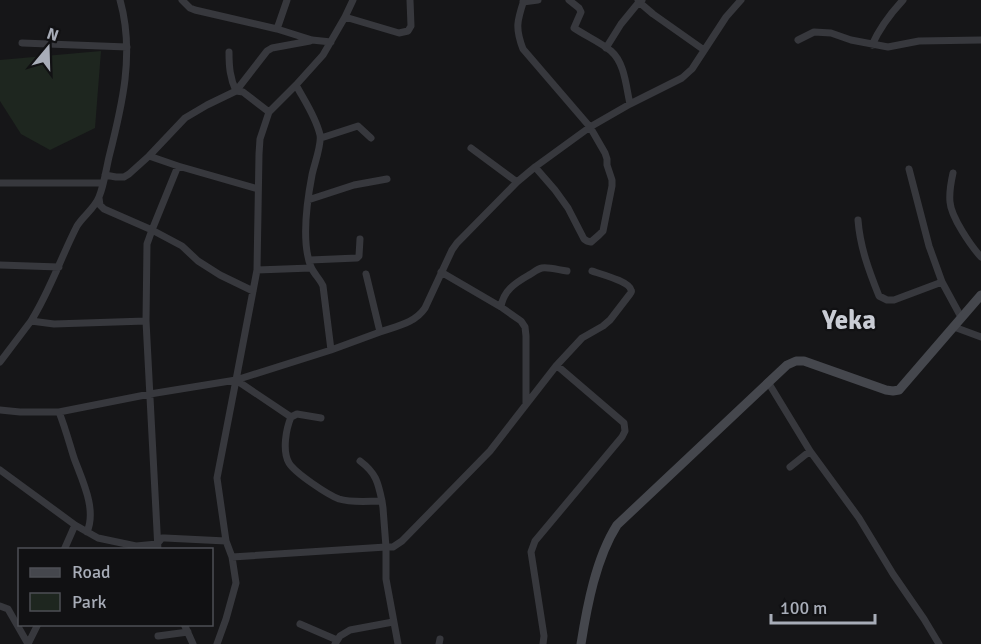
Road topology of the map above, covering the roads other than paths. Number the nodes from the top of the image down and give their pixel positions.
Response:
1 (120, 0) edge
2 (182, 0) edge
3 (287, 0) edge
4 (353, 0) edge
5 (410, 0) edge
6 (538, 0) edge
7 (569, 0) edge
8 (741, 0) edge
9 (903, 0) edge
10 (524, 1) edge
11 (640, 1) edge
12 (345, 17) junction
13 (277, 29) junction
14 (312, 40) junction
15 (798, 40) dead end
16 (981, 40) edge
17 (331, 42) junction
18 (21, 44) dead end
19 (872, 45) junction
20 (127, 47) junction
21 (606, 48) junction
22 (704, 50) junction
23 (229, 52) dead end
24 (296, 85) junction
25 (237, 91) junction
26 (630, 104) junction
27 (269, 112) junction
28 (590, 127) junction
29 (321, 138) junction
30 (371, 138) dead end
31 (471, 148) dead end
32 (149, 156) junction
33 (178, 166) junction
34 (535, 167) junction
35 (909, 169) dead end
36 (953, 173) dead end
37 (105, 174) junction
38 (387, 179) dead end
39 (517, 182) junction
40 (0, 183) edge
41 (103, 183) junction
42 (258, 189) junction
43 (99, 198) junction
44 (308, 200) junction
45 (858, 220) dead end
46 (152, 230) junction
47 (360, 239) dead end
48 (981, 257) edge
49 (311, 264) junction
50 (0, 265) edge
51 (59, 267) junction
52 (257, 270) junction
53 (592, 271) dead end
54 (441, 272) junction
55 (567, 272) dead end
56 (366, 273) dead end
57 (942, 282) junction
58 (253, 291) junction
59 (981, 295) edge
60 (501, 307) junction
61 (961, 317) junction
62 (32, 321) junction
63 (146, 321) junction
64 (954, 327) junction
65 (380, 332) junction
66 (981, 337) edge
67 (331, 350) junction
68 (0, 362) edge
69 (556, 366) junction
70 (236, 380) junction
71 (768, 382) junction
72 (150, 394) junction
73 (526, 404) junction
74 (0, 410) edge
75 (59, 412) junction
76 (291, 417) junction
77 (321, 418) dead end
78 (810, 451) junction
79 (360, 461) dead end
80 (790, 467) dead end
81 (0, 470) edge
82 (382, 501) junction
83 (75, 525) junction
84 (87, 532) junction
85 (226, 541) junction
86 (158, 547) edge
87 (64, 548) edge
88 (386, 548) junction
89 (232, 557) junction
90 (0, 606) edge
91 (393, 622) junction
92 (300, 624) dead end
93 (37, 626) edge
94 (186, 628) edge
95 (158, 636) dead end
96 (336, 642) edge
97 (28, 644) edge
98 (193, 644) edge
99 (217, 644) edge
100 (398, 644) edge
101 (543, 644) edge
102 (580, 644) edge
103 (939, 644) edge

1 - 20 street
2 - 13 street
3 - 13 street
4 - 12 street
5 - 12 street
6 - 10 street
7 - 21 street
8 - 22 street
9 - 19 street
10 - 28 street
11 - 21 street
11 - 22 street
12 - 17 street
13 - 14 street
14 - 17 street
14 - 25 street
15 - 19 street
16 - 19 street
17 - 24 street
18 - 20 street
20 - 37 street
21 - 26 street
22 - 26 street
23 - 25 street
24 - 27 street
24 - 29 street
25 - 27 street
25 - 32 street
26 - 28 street
27 - 42 street
28 - 34 street
28 - 34 street
29 - 30 street
29 - 44 street
31 - 39 street
32 - 33 street
32 - 37 street
33 - 42 street
33 - 46 street
34 - 39 street
35 - 57 street
36 - 48 street
37 - 41 street
38 - 44 street
39 - 54 street
40 - 41 street
41 - 43 street
42 - 52 street
43 - 46 street
43 - 51 street
44 - 49 street
45 - 57 street
46 - 58 street
46 - 63 street
47 - 49 street
49 - 52 street
49 - 67 street
50 - 51 street
51 - 62 street
52 - 58 street
53 - 69 street
54 - 60 street
54 - 65 street
55 - 60 street
56 - 65 street
57 - 61 street
58 - 70 street
59 - 61 street
60 - 73 street
61 - 64 street
62 - 63 street
62 - 68 street
63 - 72 street
64 - 66 street
64 - 71 street
65 - 67 street
67 - 70 street
69 - 73 street
69 - 101 street
70 - 72 street
70 - 76 street
70 - 85 street
71 - 78 street
71 - 102 street
72 - 75 street
72 - 86 street
73 - 88 street
74 - 75 street
75 - 84 street
76 - 77 street
76 - 82 street
78 - 80 street
78 - 103 street
79 - 82 street
81 - 83 street
82 - 88 street
83 - 84 street
83 - 87 street
84 - 86 street
85 - 86 street
85 - 89 street
88 - 89 street
88 - 91 street
89 - 99 street
90 - 97 street
91 - 96 street
91 - 100 street
92 - 96 street
93 - 97 street
94 - 95 street
94 - 98 street

